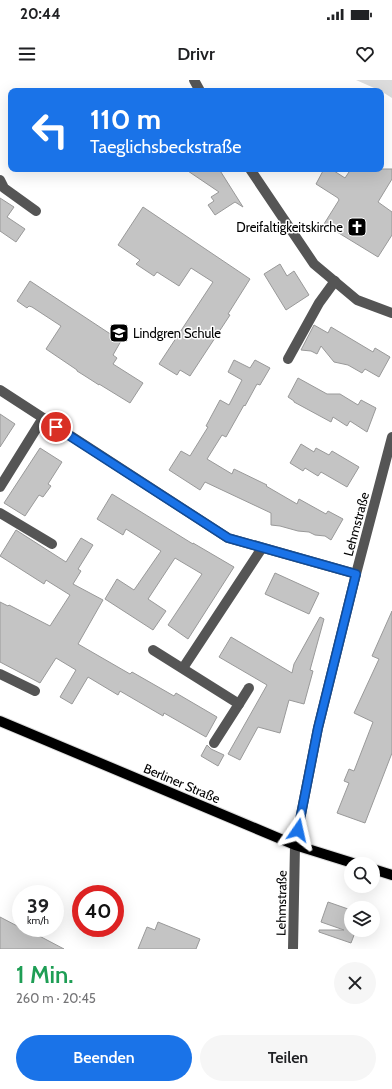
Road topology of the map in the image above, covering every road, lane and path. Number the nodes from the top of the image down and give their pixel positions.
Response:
1 (252, 172) edge
2 (0, 180) edge
3 (36, 211) dead end
4 (335, 281) junction
5 (392, 313) edge
6 (288, 359) dead end
7 (0, 390) edge
8 (43, 418) junction
9 (392, 438) edge
10 (0, 487) edge
11 (0, 513) edge
12 (52, 544) dead end
13 (262, 548) junction
14 (356, 574) junction
15 (153, 650) dead end
16 (183, 668) junction
17 (0, 674) edge
18 (249, 688) dead end
19 (35, 691) dead end
20 (239, 704) junction
21 (0, 721) edge
22 (214, 743) dead end
23 (295, 845) junction
24 (344, 860) edge
25 (380, 871) edge
26 (392, 875) edge
27 (293, 949) edge

1 - 4 street
2 - 3 street
4 - 5 street
4 - 6 street
7 - 8 street
8 - 10 street
8 - 13 street
9 - 14 street, Lehmstraße
11 - 12 street
13 - 14 street
13 - 16 street
14 - 23 street, Lehmstraße
15 - 16 street
16 - 20 street
17 - 19 street
18 - 20 street
20 - 22 street
21 - 23 main road, Berliner Straße
23 - 24 main road, Berliner Straße
23 - 27 street, Lehmstraße
25 - 26 main road

